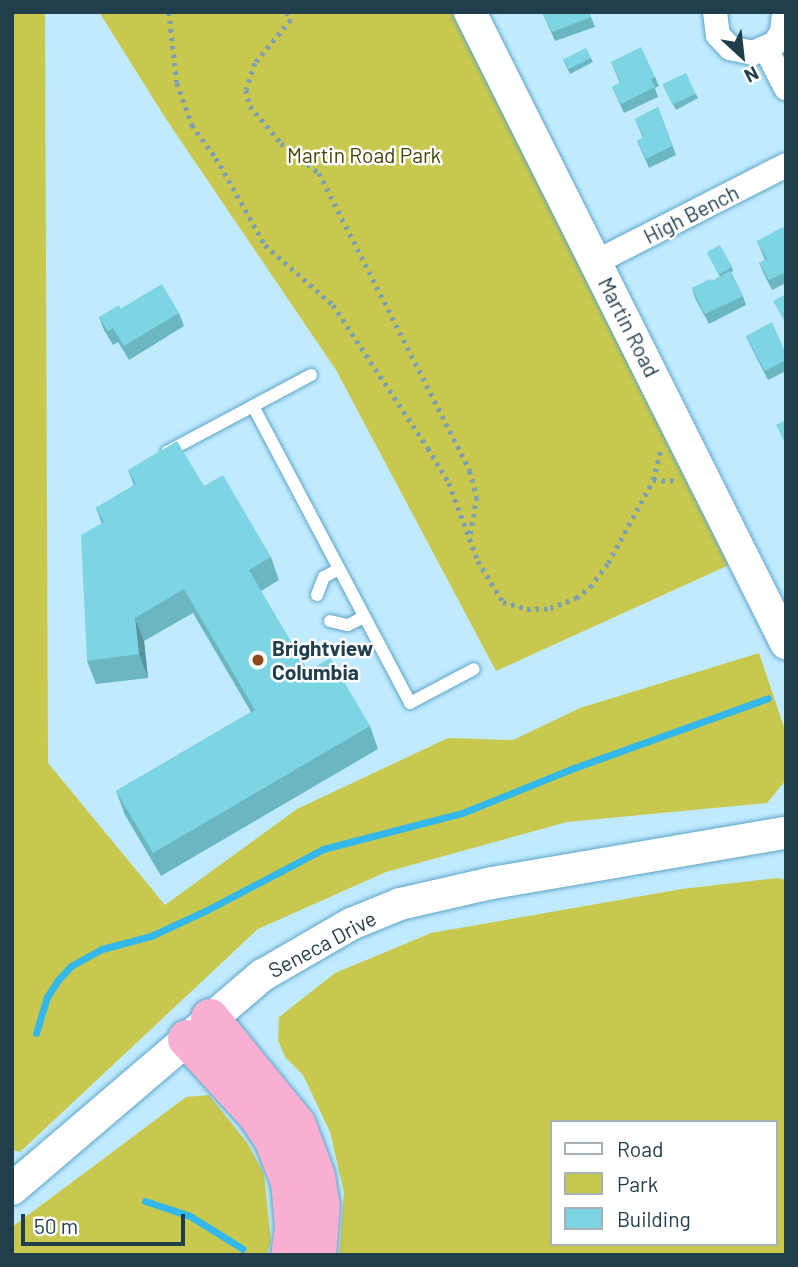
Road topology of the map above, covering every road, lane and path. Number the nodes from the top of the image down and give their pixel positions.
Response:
1 (169, 12) edge
2 (288, 12) edge
3 (470, 12) edge
4 (715, 12) edge
5 (784, 12) edge
6 (766, 50) junction
7 (786, 88) edge
8 (786, 165) edge
9 (596, 262) junction
10 (311, 375) dead end
11 (253, 406) junction
12 (660, 449) dead end
13 (167, 452) edge
14 (653, 480) junction
15 (676, 481) dead end
16 (470, 537) junction
17 (339, 569) junction
18 (317, 595) dead end
19 (364, 617) junction
20 (330, 621) dead end
21 (786, 643) edge
22 (474, 669) dead end
23 (786, 833) edge
24 (199, 1028) junction
25 (13, 1189) edge
26 (290, 1255) edge
27 (317, 1255) edge

1 - 16 path
2 - 16 path
3 - 9 street, Martin Road
4 - 6 street
5 - 6 street
6 - 7 street
8 - 9 street, High Bench
9 - 21 street, Martin Road
10 - 11 lane
11 - 13 lane
11 - 17 lane
12 - 14 path
14 - 15 path
14 - 16 path
17 - 18 lane
17 - 19 lane
19 - 20 lane
19 - 22 lane
23 - 24 street, Seneca Drive
24 - 25 street, Seneca Drive
24 - 26 highway
24 - 27 highway

